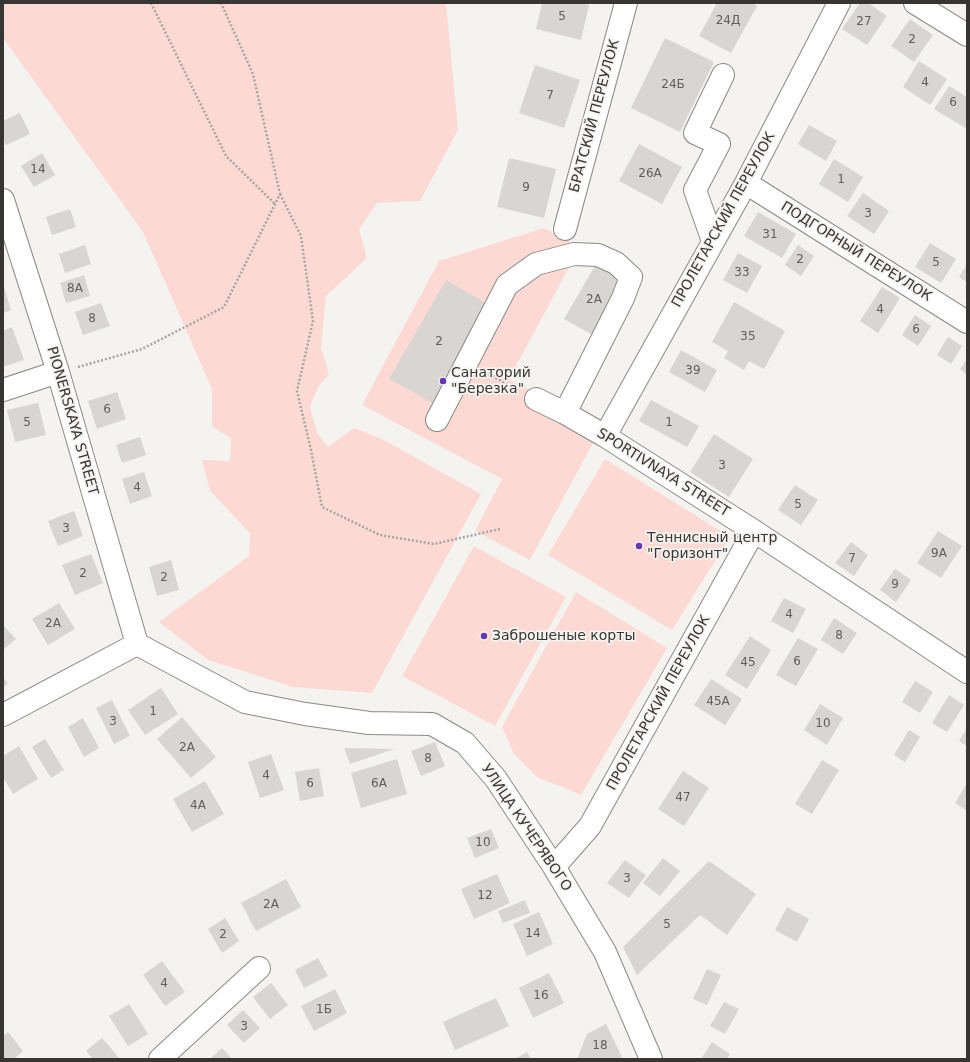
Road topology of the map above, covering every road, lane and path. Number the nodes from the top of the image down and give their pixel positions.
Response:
1 (151, 3) edge
2 (221, 3) edge
3 (626, 3) edge
4 (839, 3) edge
5 (915, 3) edge
6 (967, 36) edge
7 (723, 75) dead end
8 (746, 183) junction
9 (280, 194) junction
10 (3, 200) edge
11 (275, 204) junction
12 (564, 229) dead end
13 (713, 241) junction
14 (967, 322) edge
15 (466, 362) junction
16 (58, 372) junction
17 (3, 390) edge
18 (536, 400) joint
19 (565, 413) junction
20 (437, 420) dead end
21 (605, 436) junction
22 (500, 529) dead end
23 (754, 531) junction
24 (137, 644) junction
25 (967, 672) edge
26 (3, 715) edge
27 (554, 867) junction
28 (259, 968) dead end
29 (160, 1059) edge
30 (651, 1059) edge

1 - 11 path
2 - 9 path
3 - 12 street, БРАТСКИЙ ПЕРЕУЛОК
4 - 8 street, ПРОЛЕТАРСКИЙ ПЕРЕУЛОК
5 - 6 street
7 - 13 street
8 - 13 street, ПРОЛЕТАРСКИЙ ПЕРЕУЛОК
8 - 14 street, ПОДГОРНЫЙ ПЕРЕУЛОК
9 - 11 path
9 - 22 path
10 - 16 street, PIONERSKAYA STREET
11 - 16 path
13 - 21 street, ПРОЛЕТАРСКИЙ ПЕРЕУЛОК
15 - 18 path
15 - 19 street
15 - 20 street
16 - 17 street
16 - 24 street, PIONERSKAYA STREET
18 - 19 street, SPORTIVNAYA STREET
19 - 21 street, SPORTIVNAYA STREET
21 - 23 street, SPORTIVNAYA STREET
23 - 25 street, SPORTIVNAYA STREET
23 - 27 street, ПРОЛЕТАРСКИЙ ПЕРЕУЛОК
24 - 26 street
24 - 27 street, УЛИЦА КУЧЕРЯВОГО
27 - 30 street, УЛИЦА КУЧЕРЯВОГО
28 - 29 street

